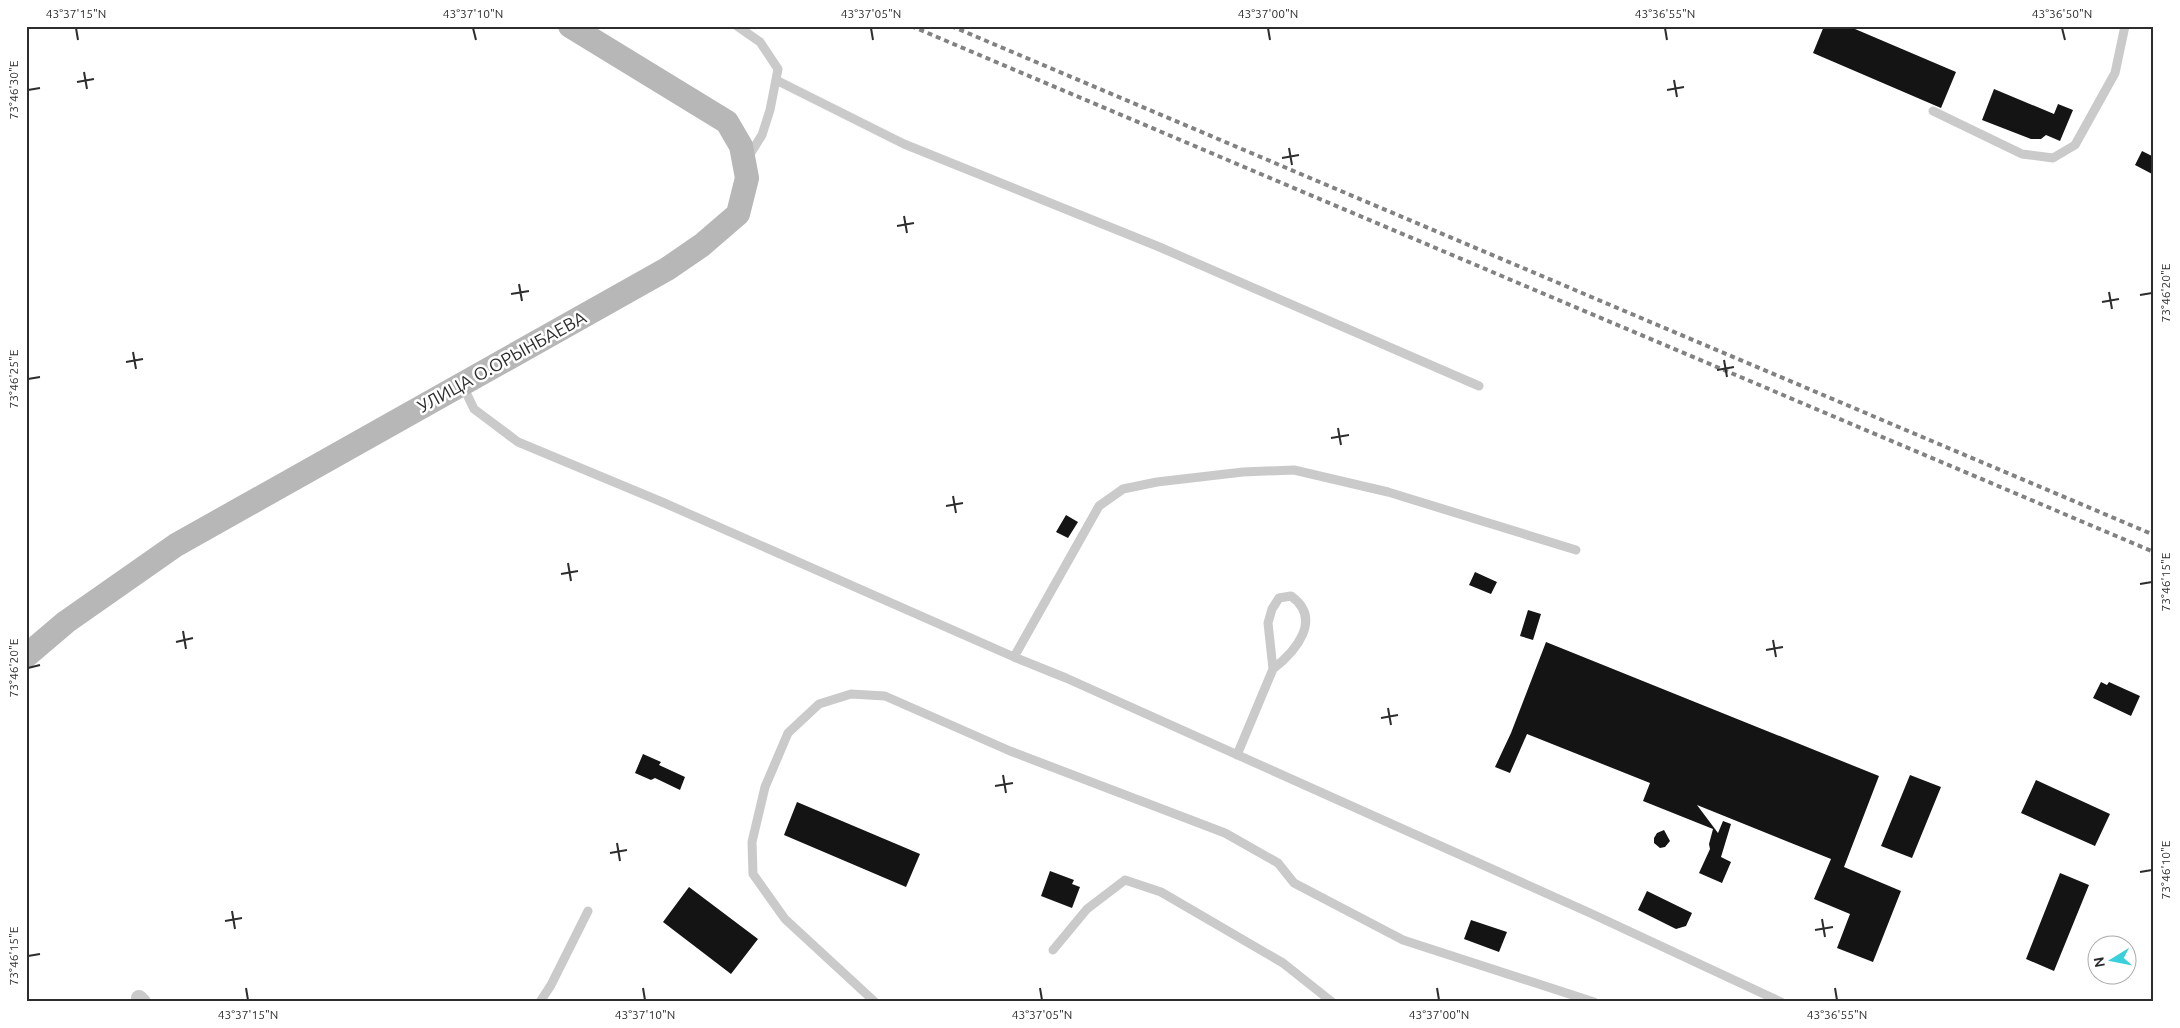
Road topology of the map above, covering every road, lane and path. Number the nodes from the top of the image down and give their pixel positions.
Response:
1 (570, 26) edge
2 (737, 26) edge
3 (2124, 26) edge
4 (776, 80) junction
5 (1933, 112) dead end
6 (745, 163) junction
7 (463, 385) junction
8 (1479, 386) dead end
9 (1576, 550) dead end
10 (26, 656) edge
11 (1014, 657) junction
12 (1273, 669) junction
13 (1237, 755) junction
14 (588, 911) dead end
15 (1053, 950) dead end
16 (540, 1002) edge
17 (875, 1002) edge
18 (1332, 1002) edge
19 (1594, 1002) edge
20 (1781, 1002) edge

1 - 6 street, УЛИЦА О.ОРЫНБАЕВА
2 - 4 lane
3 - 5 lane
4 - 6 lane
4 - 8 lane
6 - 7 street, УЛИЦА О.ОРЫНБАЕВА
7 - 10 street, УЛИЦА О.ОРЫНБАЕВА
7 - 11 lane
9 - 11 lane
11 - 13 lane
12 - 12 lane
12 - 13 lane
13 - 20 lane
14 - 16 lane
15 - 18 lane
17 - 19 lane

